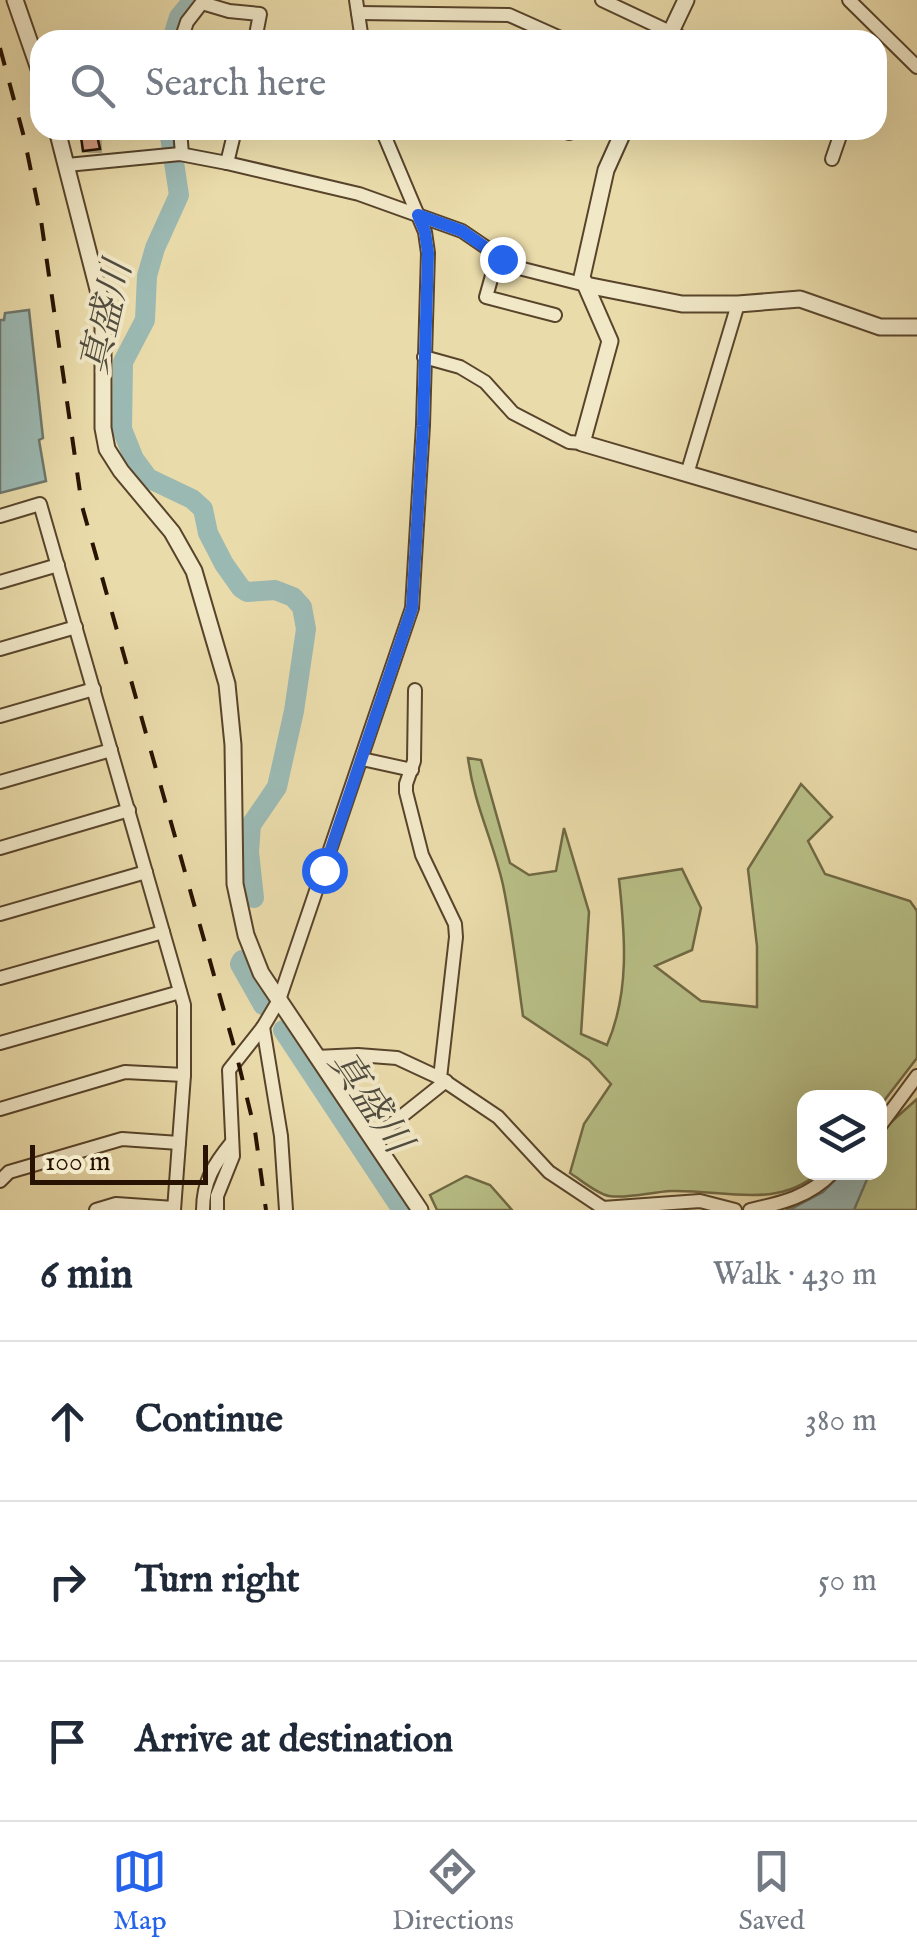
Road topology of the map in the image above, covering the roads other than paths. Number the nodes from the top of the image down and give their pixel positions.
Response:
1 (15, 0) edge
2 (602, 0) edge
3 (686, 0) edge
4 (849, 0) edge
5 (203, 2) edge
6 (623, 4) edge
7 (357, 6) edge
8 (864, 7) edge
9 (184, 30) edge
10 (257, 30) edge
11 (541, 30) edge
12 (660, 30) edge
13 (671, 30) edge
14 (877, 30) edge
15 (887, 42) edge
16 (30, 43) edge
17 (917, 67) edge
18 (60, 140) edge
19 (180, 140) edge
20 (233, 140) edge
21 (386, 140) edge
22 (620, 140) edge
23 (839, 140) edge
24 (181, 154) junction
25 (832, 159) dead end
26 (228, 163) junction
27 (67, 165) junction
28 (418, 215) junction
29 (502, 259) junction
30 (586, 285) junction
31 (738, 304) junction
32 (555, 316) dead end
33 (917, 327) edge
34 (424, 357) junction
35 (582, 443) junction
36 (687, 474) junction
37 (0, 516) edge
38 (917, 542) edge
39 (58, 565) junction
40 (0, 582) edge
41 (76, 627) junction
42 (0, 649) edge
43 (94, 689) junction
44 (415, 690) dead end
45 (0, 716) edge
46 (111, 750) junction
47 (362, 760) junction
48 (412, 770) junction
49 (0, 782) edge
50 (129, 810) junction
51 (0, 848) edge
52 (146, 872) junction
53 (0, 914) edge
54 (163, 932) junction
55 (0, 978) edge
56 (180, 992) junction
57 (279, 1000) junction
58 (264, 1026) junction
59 (0, 1044) edge
60 (316, 1057) junction
61 (184, 1075) junction
62 (917, 1076) edge
63 (443, 1079) junction
64 (0, 1108) edge
65 (887, 1117) edge
66 (373, 1139) junction
67 (232, 1142) junction
68 (179, 1143) junction
69 (825, 1180) edge
70 (0, 1181) edge
71 (174, 1209) edge
72 (96, 1210) edge
73 (203, 1210) edge
74 (217, 1210) edge
75 (286, 1210) edge
76 (420, 1210) edge
77 (735, 1210) edge
78 (750, 1210) edge

1 - 16 street
2 - 6 street
3 - 13 street
4 - 8 street
5 - 9 street
5 - 10 street
6 - 12 street
7 - 11 street
8 - 14 street
15 - 17 street
18 - 27 street
19 - 24 street
20 - 26 street
21 - 28 street
22 - 30 street
23 - 25 street
24 - 26 street
24 - 27 street
26 - 28 street
27 - 57 street
28 - 29 street
28 - 34 street
29 - 30 street
29 - 32 street
30 - 31 street
30 - 35 street
31 - 33 street
31 - 36 street
34 - 35 street
34 - 47 street
35 - 36 street
36 - 38 street
37 - 39 street
39 - 40 street
39 - 41 street
41 - 42 street
41 - 43 street
43 - 45 street
43 - 46 street
44 - 48 street
46 - 49 street
46 - 50 street
47 - 48 street
47 - 57 street
48 - 63 street
50 - 51 street
50 - 52 street
52 - 53 street
52 - 54 street
54 - 55 street
54 - 56 street
56 - 59 street
56 - 61 street
57 - 58 street
57 - 60 street
58 - 67 street
58 - 75 street
60 - 63 street
60 - 66 street
61 - 64 street
61 - 68 street
62 - 65 street
63 - 66 street
63 - 77 street
66 - 76 street
67 - 73 street
67 - 74 street
68 - 70 street
68 - 71 street
69 - 78 street
71 - 72 street

